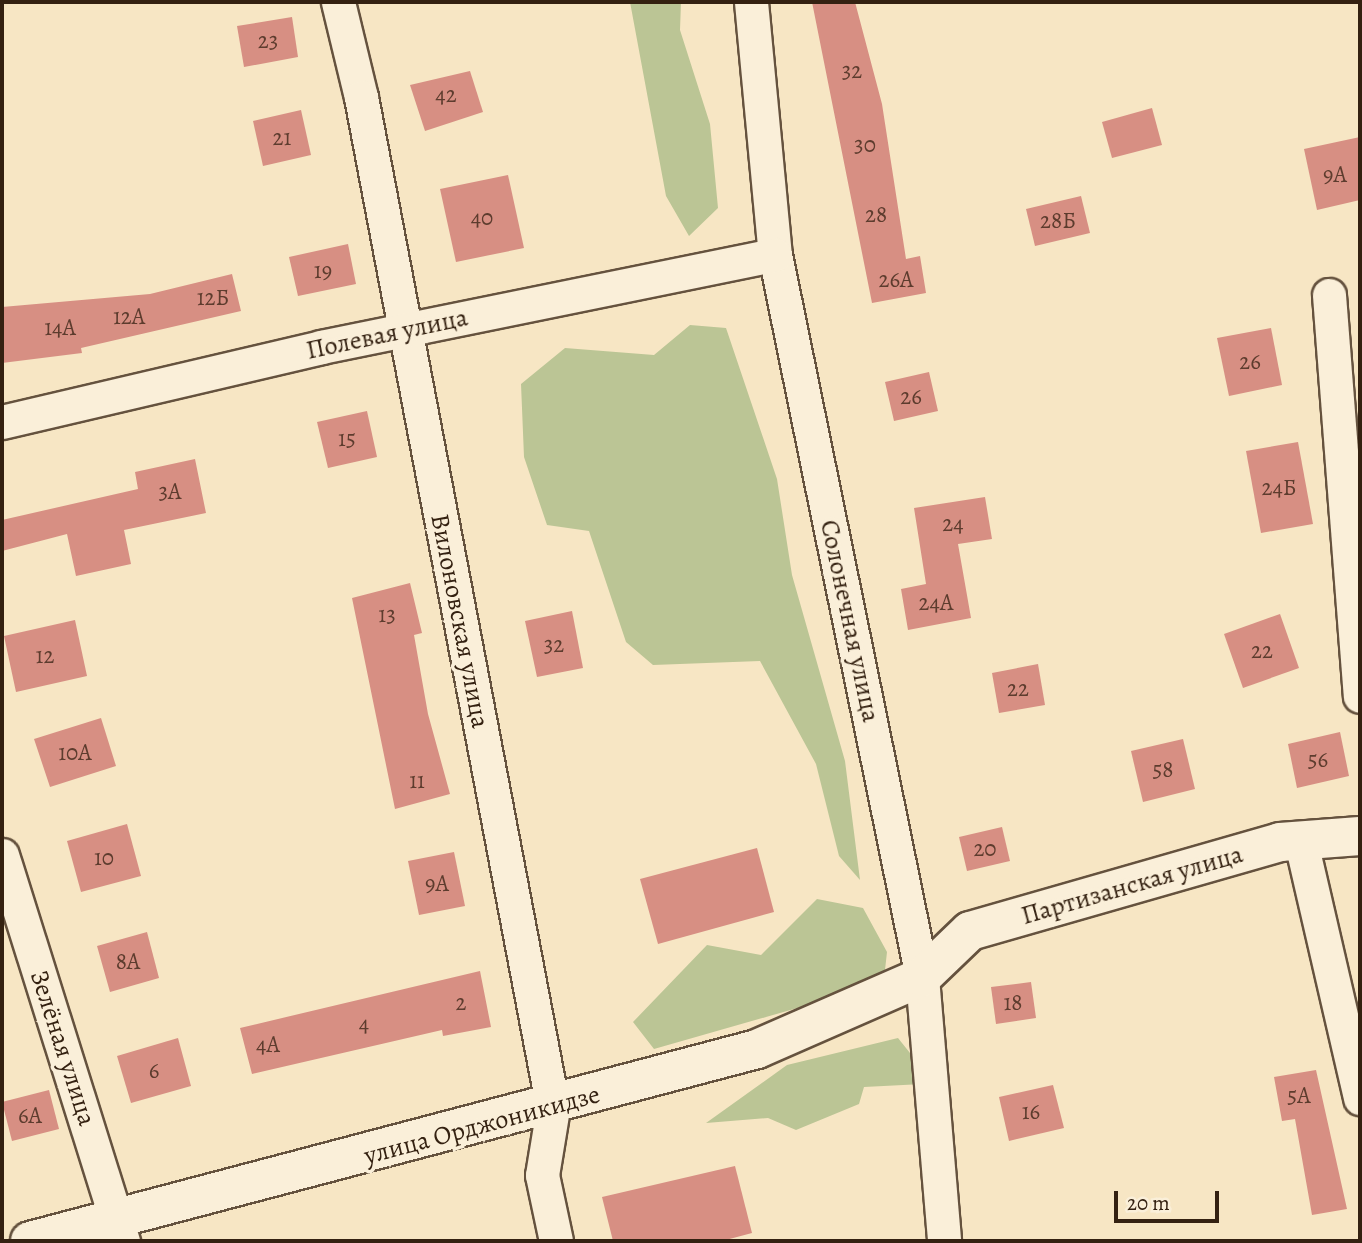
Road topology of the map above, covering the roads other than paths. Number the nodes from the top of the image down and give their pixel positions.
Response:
1 (338, 2) edge
2 (751, 2) edge
3 (775, 255) junction
4 (1329, 295) dead end
5 (404, 330) junction
6 (2, 422) edge
7 (1360, 696) edge
8 (1360, 836) edge
9 (1301, 842) junction
10 (2, 855) edge
11 (922, 977) junction
12 (1360, 1098) edge
13 (554, 1108) junction
14 (120, 1230) edge
15 (30, 1241) edge
16 (556, 1241) edge
17 (944, 1241) edge

1 - 5 street, Вилоновская улица
2 - 3 street, Солонечная улица
3 - 5 street, Полевая улица
3 - 11 street, Солонечная улица
4 - 7 street
5 - 6 street, Полевая улица
5 - 13 street, Вилоновская улица
8 - 9 street, Партизанская улица
9 - 11 street, Партизанская улица
9 - 12 street
10 - 14 street, Зелёная улица
11 - 13 street, улица Орджоникидзе
11 - 17 street, Солонечная улица
13 - 14 street, улица Орджоникидзе
13 - 16 street, Вилоновская улица
14 - 15 street, улица Орджоникидзе

